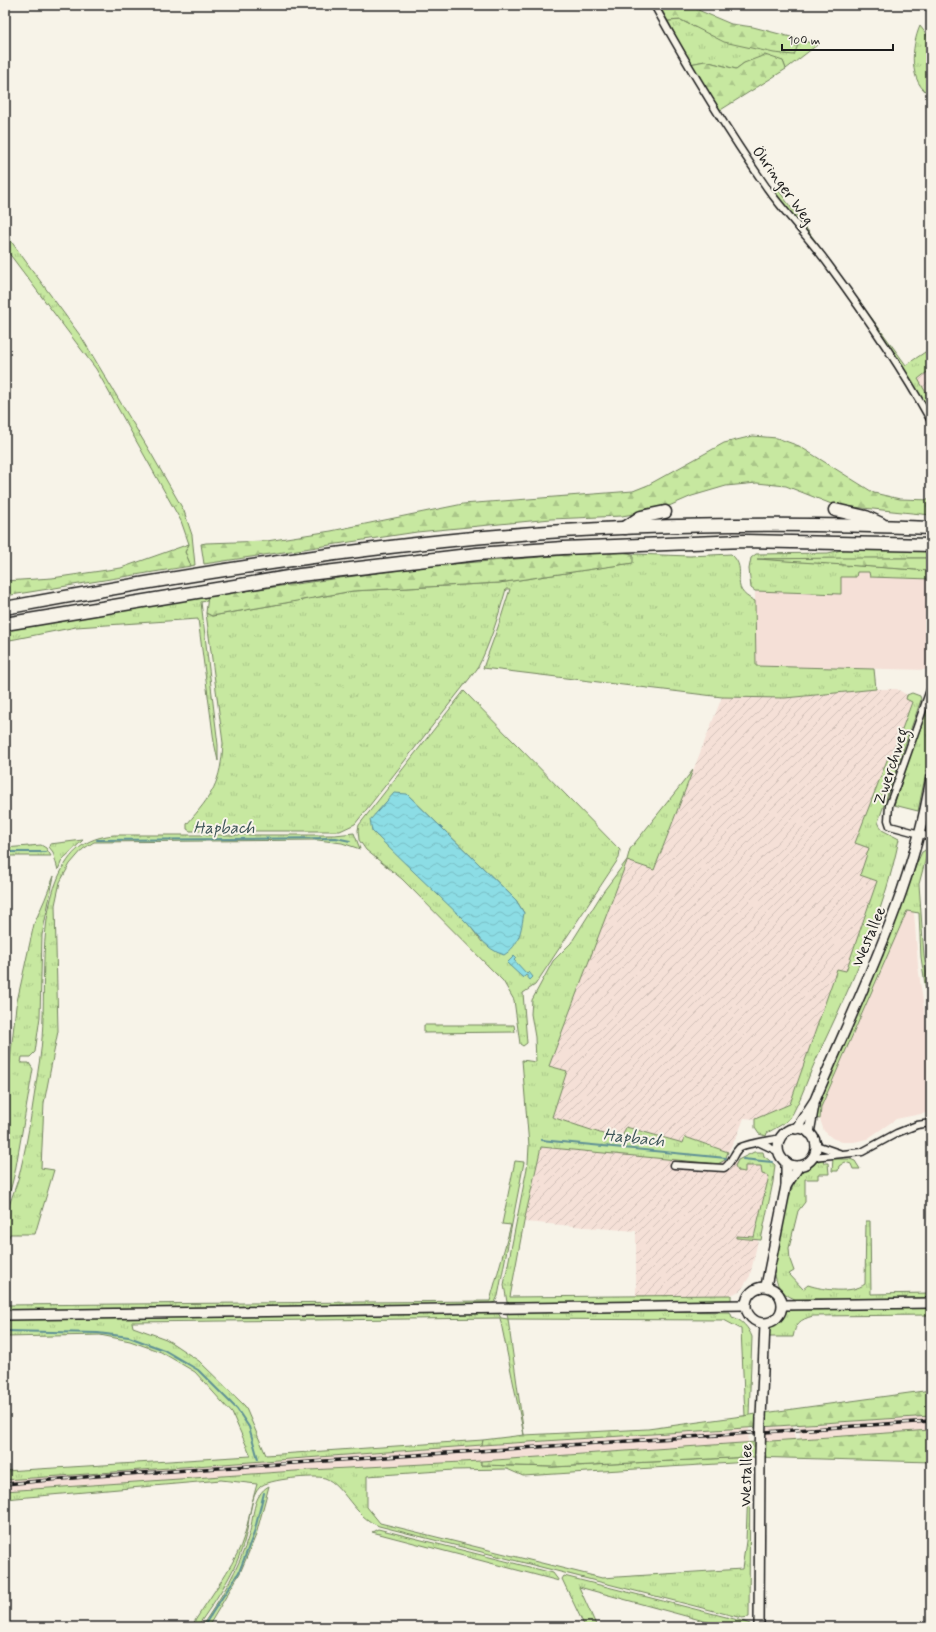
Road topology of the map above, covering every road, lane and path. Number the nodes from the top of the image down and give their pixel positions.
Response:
1 (654, 5) edge
2 (931, 421) edge
3 (835, 510) dead end
4 (665, 512) dead end
5 (887, 526) junction
6 (625, 528) junction
7 (931, 528) edge
8 (931, 545) edge
9 (5, 608) edge
10 (5, 624) edge
11 (931, 687) edge
12 (931, 778) edge
13 (919, 835) junction
14 (931, 837) edge
15 (814, 1100) junction
16 (931, 1123) edge
17 (796, 1129) junction
18 (809, 1133) junction
19 (781, 1138) junction
20 (760, 1143) junction
21 (816, 1144) junction
22 (779, 1152) junction
23 (840, 1154) junction
24 (813, 1157) junction
25 (786, 1162) junction
26 (674, 1165) dead end
27 (799, 1166) junction
28 (786, 1186) junction
29 (766, 1286) junction
30 (931, 1303) edge
31 (746, 1305) junction
32 (783, 1305) junction
33 (5, 1315) edge
34 (765, 1324) junction
35 (759, 1627) edge

1 - 2 street, Öhringer Weg
3 - 5 highway
4 - 6 highway
5 - 6 highway
5 - 7 highway
6 - 9 highway
8 - 10 highway
11 - 13 street, Zwerchweg
12 - 13 main road, Westallee
13 - 14 street
13 - 15 main road, Westallee
15 - 17 main road, Westallee
15 - 18 main road, Westallee
16 - 23 street
17 - 18 main road
17 - 19 main road
18 - 21 main road
19 - 20 street
19 - 22 main road
20 - 22 street
20 - 26 street
21 - 23 street
21 - 24 main road
22 - 25 main road
23 - 24 street
24 - 27 main road
25 - 27 main road
25 - 28 main road
27 - 28 main road
28 - 29 main road
29 - 31 main road
29 - 32 main road
30 - 32 main road
31 - 33 main road
31 - 34 main road
32 - 34 main road
34 - 35 main road, Westallee, bridge

